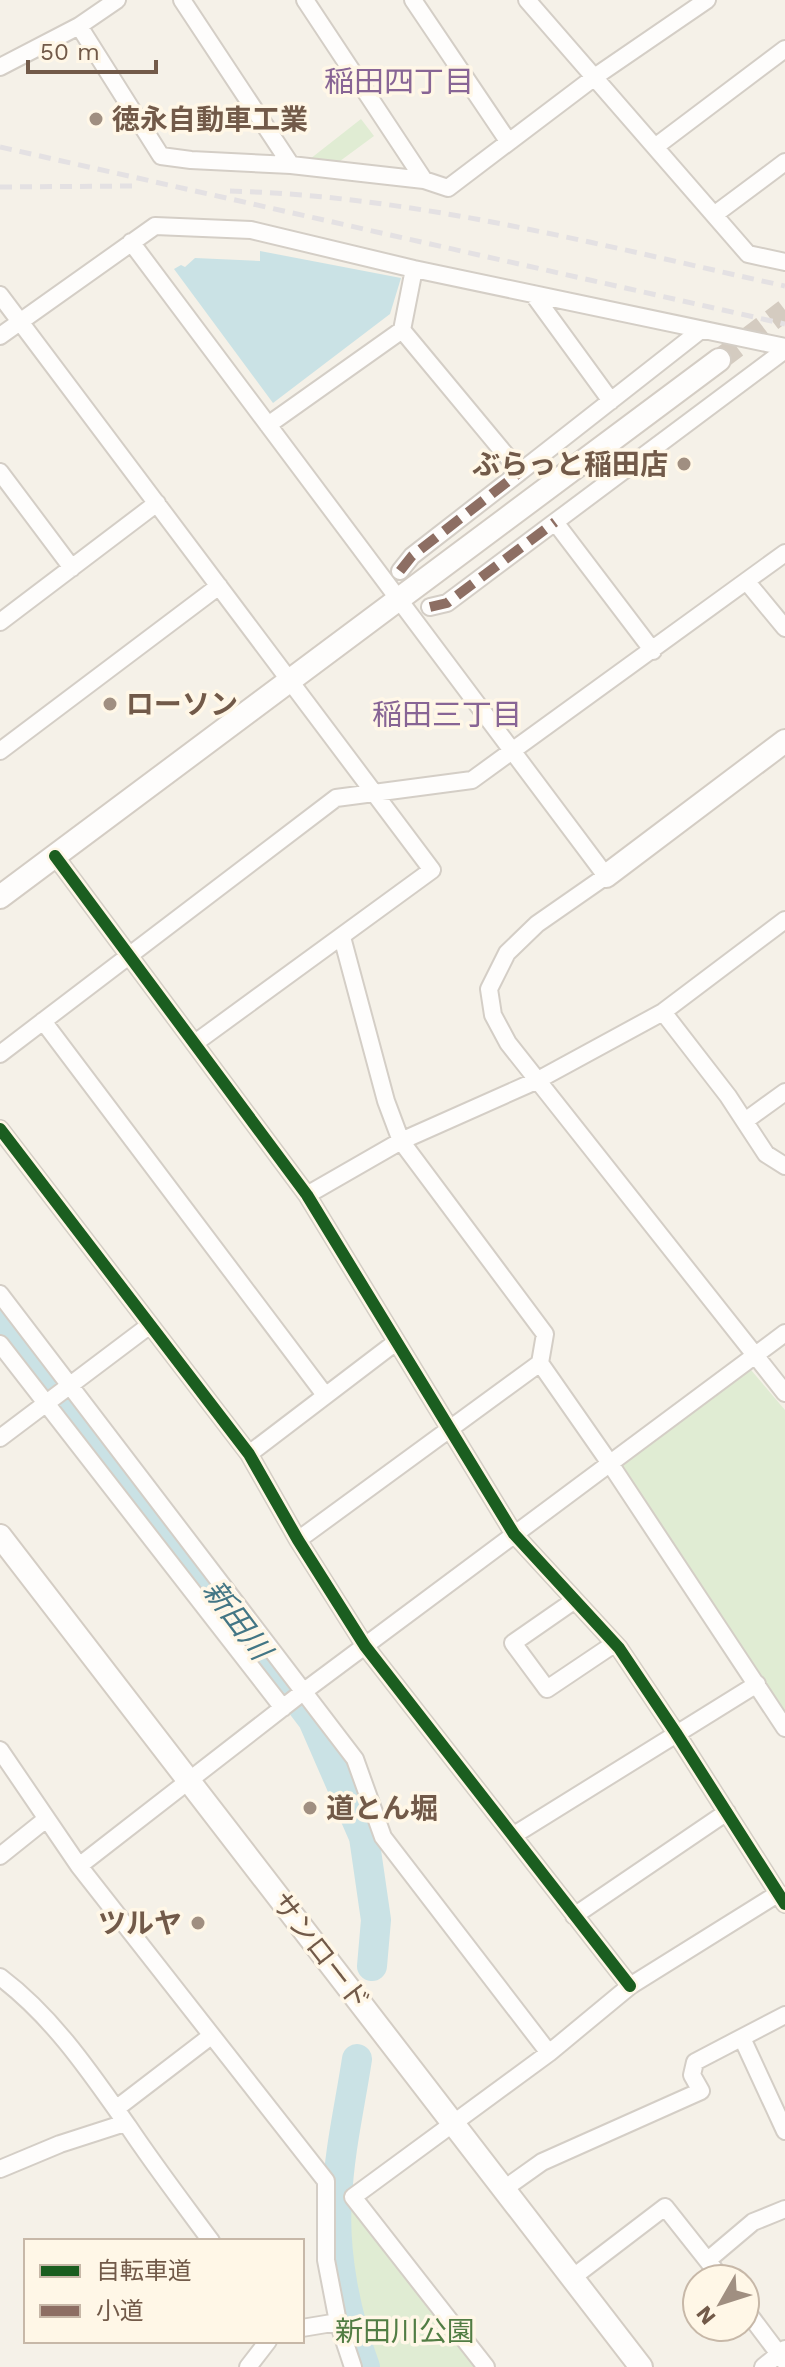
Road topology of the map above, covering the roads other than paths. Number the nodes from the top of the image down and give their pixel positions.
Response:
1 (117, 0) edge
2 (182, 0) edge
3 (305, 0) edge
4 (413, 0) edge
5 (527, 0) edge
6 (707, 0) edge
7 (687, 6) edge
8 (79, 26) junction
9 (785, 49) edge
10 (0, 67) edge
11 (596, 76) junction
12 (508, 141) junction
13 (655, 147) junction
14 (785, 162) edge
15 (291, 165) junction
16 (424, 180) junction
17 (714, 215) junction
18 (131, 242) junction
19 (785, 262) edge
20 (414, 269) junction
21 (533, 294) junction
22 (0, 295) edge
23 (19, 321) junction
24 (402, 330) junction
25 (701, 330) junction
26 (0, 336) edge
27 (785, 349) edge
28 (719, 360) tunnel mouth
29 (611, 401) junction
30 (268, 425) junction
31 (0, 472) edge
32 (520, 472) junction
33 (157, 503) junction
34 (555, 522) junction
35 (785, 553) edge
36 (72, 568) junction
37 (400, 571) dead end
38 (747, 582) junction
39 (219, 586) junction
40 (398, 600) junction
41 (430, 607) dead end
42 (0, 622) edge
43 (785, 628) edge
44 (653, 651) junction
45 (289, 679) junction
46 (785, 741) edge
47 (0, 751) edge
48 (513, 753) junction
49 (376, 794) junction
50 (55, 856) junction
51 (606, 876) junction
52 (0, 897) edge
53 (785, 920) edge
54 (342, 937) junction
55 (131, 954) junction
56 (663, 1012) junction
57 (43, 1021) junction
58 (195, 1043) junction
59 (0, 1054) edge
60 (538, 1080) junction
61 (785, 1092) edge
62 (745, 1121) junction
63 (0, 1129) edge
64 (401, 1141) junction
65 (785, 1166) edge
66 (307, 1195) junction
67 (0, 1294) edge
68 (150, 1325) junction
69 (785, 1333) edge
70 (396, 1342) junction
71 (0, 1344) edge
72 (753, 1356) junction
73 (540, 1363) junction
74 (785, 1393) edge
75 (57, 1394) junction
76 (325, 1395) junction
77 (450, 1430) junction
78 (0, 1438) edge
79 (249, 1454) junction
80 (609, 1462) junction
81 (514, 1534) junction
82 (0, 1536) edge
83 (298, 1540) junction
84 (575, 1600) junction
85 (614, 1644) junction
86 (365, 1646) junction
87 (757, 1684) junction
88 (293, 1700) junction
89 (785, 1728) edge
90 (676, 1733) junction
91 (0, 1750) edge
92 (188, 1779) junction
93 (727, 1812) junction
94 (45, 1820) junction
95 (514, 1835) junction
96 (0, 1856) edge
97 (79, 1866) junction
98 (782, 1898) edge
99 (574, 1916) junction
100 (0, 1977) edge
101 (630, 1986) junction
102 (785, 2015) edge
103 (211, 2036) junction
104 (742, 2038) junction
105 (549, 2053) junction
106 (121, 2116) junction
107 (453, 2122) junction
108 (785, 2131) edge
109 (0, 2169) edge
110 (504, 2189) junction
111 (785, 2209) edge
112 (210, 2239) edge
113 (708, 2260) junction
114 (710, 2263) edge
115 (572, 2278) junction
116 (338, 2322) junction
117 (304, 2328) edge
118 (761, 2328) edge
119 (266, 2343) edge
120 (783, 2355) edge
121 (248, 2367) edge
122 (353, 2367) edge
123 (486, 2367) edge
124 (641, 2367) edge
125 (763, 2367) edge

1 - 8 street
2 - 15 street
3 - 16 street
4 - 12 street
5 - 11 street
6 - 7 street
7 - 11 street
8 - 10 street
8 - 15 street
9 - 13 street
11 - 12 street
11 - 13 street
12 - 16 street
13 - 17 street
14 - 17 street
15 - 16 street
17 - 19 street
18 - 20 street
18 - 23 street
18 - 30 street
20 - 21 street
20 - 24 street
21 - 25 street
21 - 29 street
22 - 23 street
23 - 26 street
23 - 33 street
24 - 30 street
24 - 32 street
25 - 27 street
25 - 29 street
27 - 34 street
28 - 40 street
29 - 32 street
30 - 40 street
31 - 36 street
32 - 37 street
33 - 36 street
33 - 39 street
34 - 41 street
34 - 44 street
35 - 38 street
36 - 42 street
38 - 43 street
38 - 44 street
39 - 45 street
39 - 47 street
40 - 45 street
40 - 48 street
44 - 48 street
45 - 49 street
45 - 50 street
46 - 51 street
48 - 49 street
48 - 51 street
49 - 54 street
49 - 55 street
50 - 52 street
50 - 55 street
51 - 60 street
53 - 56 street
54 - 58 street
54 - 64 street
55 - 57 street
55 - 58 street
56 - 60 street
56 - 62 street
57 - 59 street
57 - 76 street
58 - 66 street
60 - 64 street
60 - 72 street
61 - 62 street
62 - 65 street
63 - 68 street
64 - 66 street
64 - 73 street
66 - 70 street
67 - 75 street
68 - 75 street
68 - 79 street
69 - 72 street
70 - 76 street
70 - 77 street
71 - 75 street
72 - 74 street
72 - 80 street
73 - 77 street
73 - 80 street
75 - 78 street
75 - 88 street
75 - 88 street
76 - 79 street
77 - 81 street
77 - 83 street
79 - 83 street
80 - 81 street
80 - 87 street
81 - 84 street
81 - 86 street
82 - 92 street, サンロード
83 - 86 street
84 - 85 street
84 - 85 street
85 - 90 street
86 - 88 street
86 - 95 street
87 - 89 street
87 - 90 street
88 - 92 street
88 - 105 street
90 - 93 street
90 - 95 street
91 - 94 street
92 - 97 street
92 - 107 street, サンロード
93 - 98 street
93 - 99 street
94 - 96 street
94 - 97 street
95 - 99 street
97 - 103 street
98 - 101 street
99 - 101 street
100 - 106 street
101 - 105 street
102 - 104 street
103 - 106 street
103 - 116 street
104 - 108 street
104 - 110 street
105 - 107 street
106 - 109 street
106 - 112 street
107 - 110 street, サンロード
107 - 123 street
110 - 115 street, サンロード
111 - 113 street
113 - 114 street
113 - 115 street
115 - 124 street, サンロード
116 - 117 street
116 - 122 street
118 - 120 street
119 - 121 street
120 - 125 street

